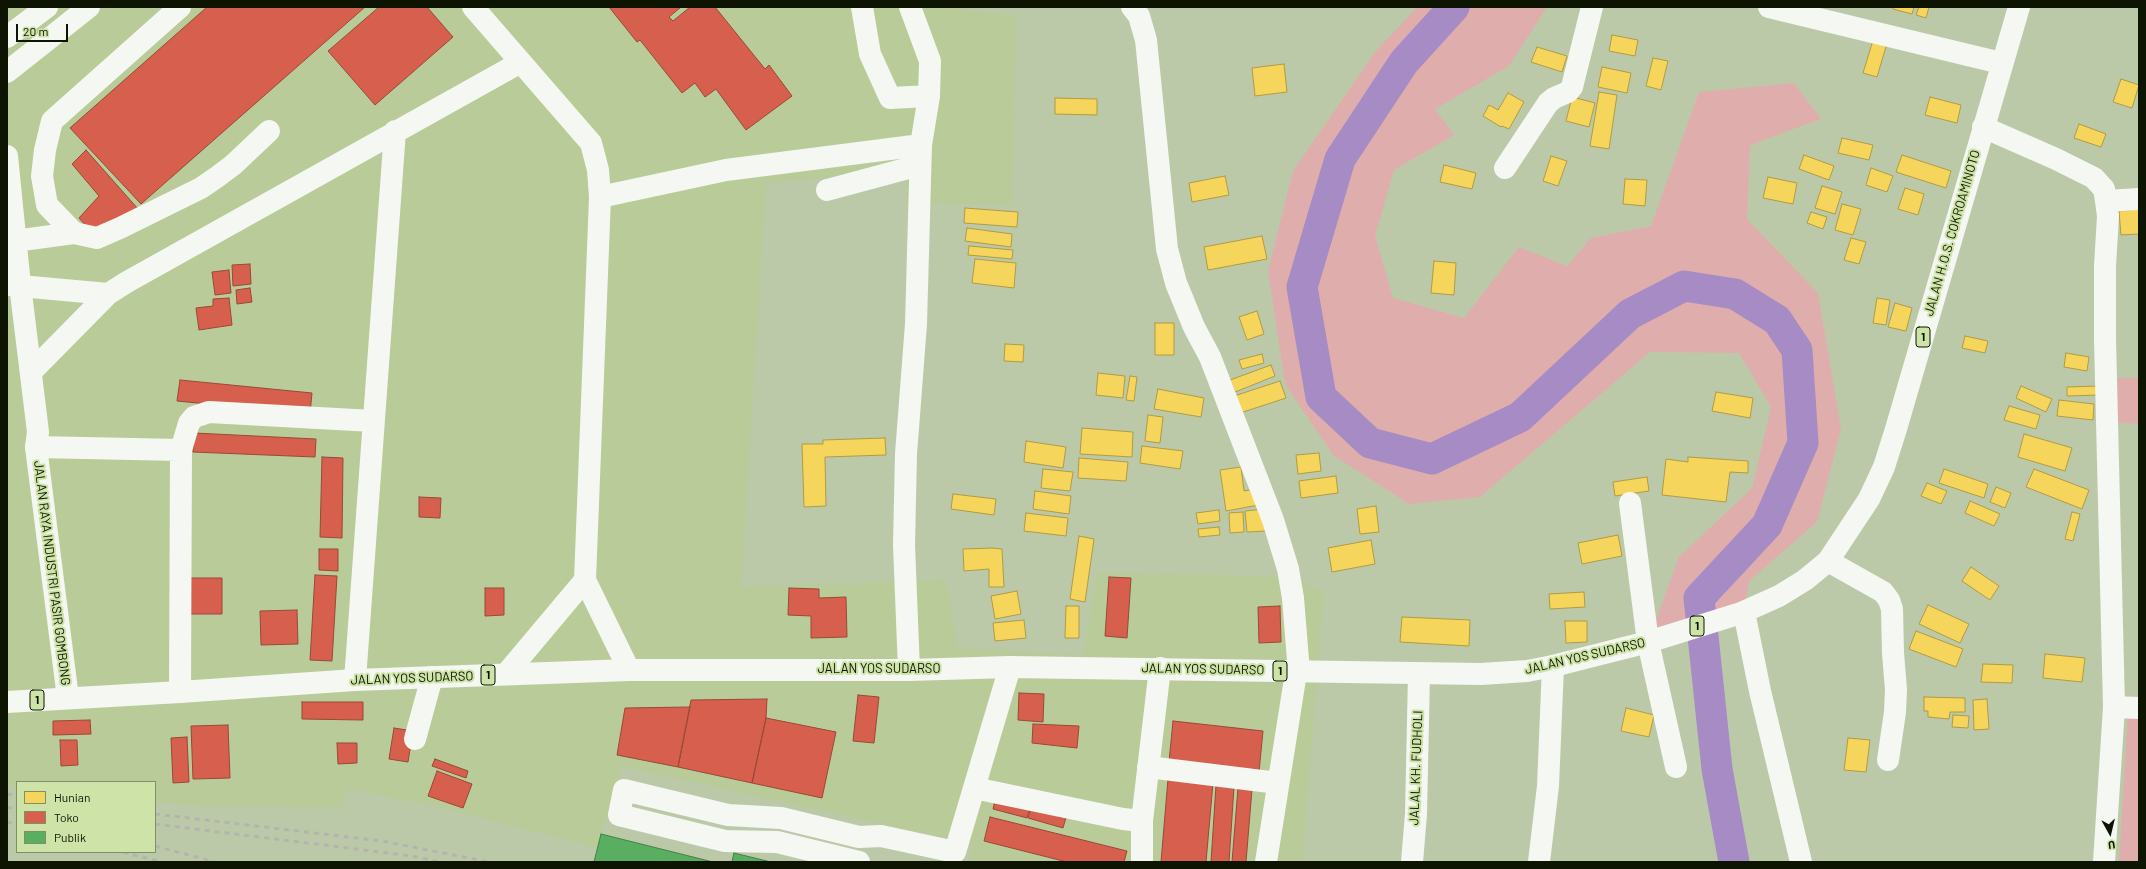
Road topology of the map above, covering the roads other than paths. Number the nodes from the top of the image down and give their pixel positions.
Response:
1 (46, 7) edge
2 (89, 7) edge
3 (180, 7) edge
4 (473, 7) edge
5 (862, 7) edge
6 (910, 7) edge
7 (1132, 7) edge
8 (1592, 7) edge
9 (1769, 7) edge
10 (2019, 7) edge
11 (7, 37) edge
12 (521, 62) junction
13 (2001, 63) junction
14 (7, 72) edge
15 (929, 96) junction
16 (1983, 127) junction
17 (269, 131) dead end
18 (395, 131) junction
19 (921, 155) junction
20 (7, 156) edge
21 (1505, 168) dead end
22 (827, 190) dead end
23 (600, 197) junction
24 (2139, 199) edge
25 (2106, 201) junction
26 (74, 233) junction
27 (11, 241) edge
28 (12, 279) edge
29 (108, 294) junction
30 (31, 372) junction
31 (373, 422) junction
32 (36, 447) junction
33 (181, 450) junction
34 (1630, 503) dead end
35 (1828, 561) junction
36 (585, 580) junction
37 (1743, 613) junction
38 (1651, 641) junction
39 (1553, 666) junction
40 (1010, 667) junction
41 (1160, 668) junction
42 (629, 670) junction
43 (909, 670) junction
44 (1295, 671) junction
45 (506, 674) junction
46 (1419, 674) junction
47 (432, 677) junction
48 (355, 680) junction
49 (180, 692) junction
50 (68, 698) junction
51 (7, 702) edge
52 (2114, 707) junction
53 (2139, 708) edge
54 (416, 740) dead end
55 (1888, 760) dead end
56 (1148, 767) junction
57 (1676, 767) dead end
58 (1278, 783) junction
59 (974, 788) junction
60 (1142, 821) junction
61 (859, 837) junction
62 (857, 861) edge
63 (1142, 862) edge
64 (1266, 862) edge
65 (1412, 862) edge
66 (1539, 862) edge
67 (1801, 862) edge
68 (2104, 862) edge

1 - 11 main road
2 - 14 main road
3 - 26 main road
4 - 12 main road
5 - 15 main road
6 - 15 main road
7 - 44 main road
8 - 21 main road
9 - 13 main road
10 - 13 main road, JALAN H.O.S. COKROAMINOTO / 1
12 - 18 main road
12 - 23 main road
13 - 16 main road, JALAN H.O.S. COKROAMINOTO / 1
15 - 19 main road
16 - 25 main road
16 - 35 main road, JALAN H.O.S. COKROAMINOTO / 1
17 - 26 main road
18 - 29 main road
18 - 31 main road
19 - 22 main road
19 - 23 main road
19 - 43 main road
20 - 27 main road, JALAN RAYA INDUSTRI PASIR GOMBONG
23 - 36 main road
24 - 25 main road
25 - 52 main road
26 - 27 main road
27 - 28 main road, JALAN RAYA INDUSTRI PASIR GOMBONG
28 - 29 main road
28 - 30 main road, JALAN RAYA INDUSTRI PASIR GOMBONG
28 - 32 main road, JALAN RAYA INDUSTRI PASIR GOMBONG
29 - 30 main road
30 - 32 main road, JALAN RAYA INDUSTRI PASIR GOMBONG
31 - 33 main road
31 - 48 main road
32 - 33 main road
32 - 50 main road, JALAN RAYA INDUSTRI PASIR GOMBONG
33 - 49 main road
34 - 38 main road
35 - 37 main road, JALAN H.O.S. COKROAMINOTO / 1
35 - 55 main road
36 - 42 main road
36 - 45 main road
37 - 38 main road, JALAN YOS SUDARSO / 1
37 - 67 main road
38 - 39 main road, JALAN YOS SUDARSO / 1
38 - 57 main road
39 - 46 main road, JALAN YOS SUDARSO / 1
39 - 66 main road
40 - 41 main road, JALAN YOS SUDARSO / 1
40 - 43 main road, JALAN YOS SUDARSO / 1
40 - 59 main road
41 - 44 main road, JALAN YOS SUDARSO / 1
41 - 56 main road
42 - 43 main road, JALAN YOS SUDARSO / 1
42 - 45 main road, JALAN YOS SUDARSO / 1
44 - 46 main road, JALAN YOS SUDARSO / 1
44 - 58 main road
45 - 47 main road, JALAN YOS SUDARSO / 1
46 - 65 main road, JALAL KH. FUDHOLI
47 - 48 main road, JALAN YOS SUDARSO / 1
47 - 54 main road
48 - 49 main road, JALAN YOS SUDARSO / 1
49 - 50 main road, JALAN YOS SUDARSO / 1
50 - 51 main road, JALAN YOS SUDARSO / 1
52 - 53 main road
52 - 68 main road
56 - 58 main road
56 - 60 main road
58 - 64 main road
59 - 60 main road
59 - 61 main road
60 - 63 main road
61 - 62 main road
61 - 62 main road

